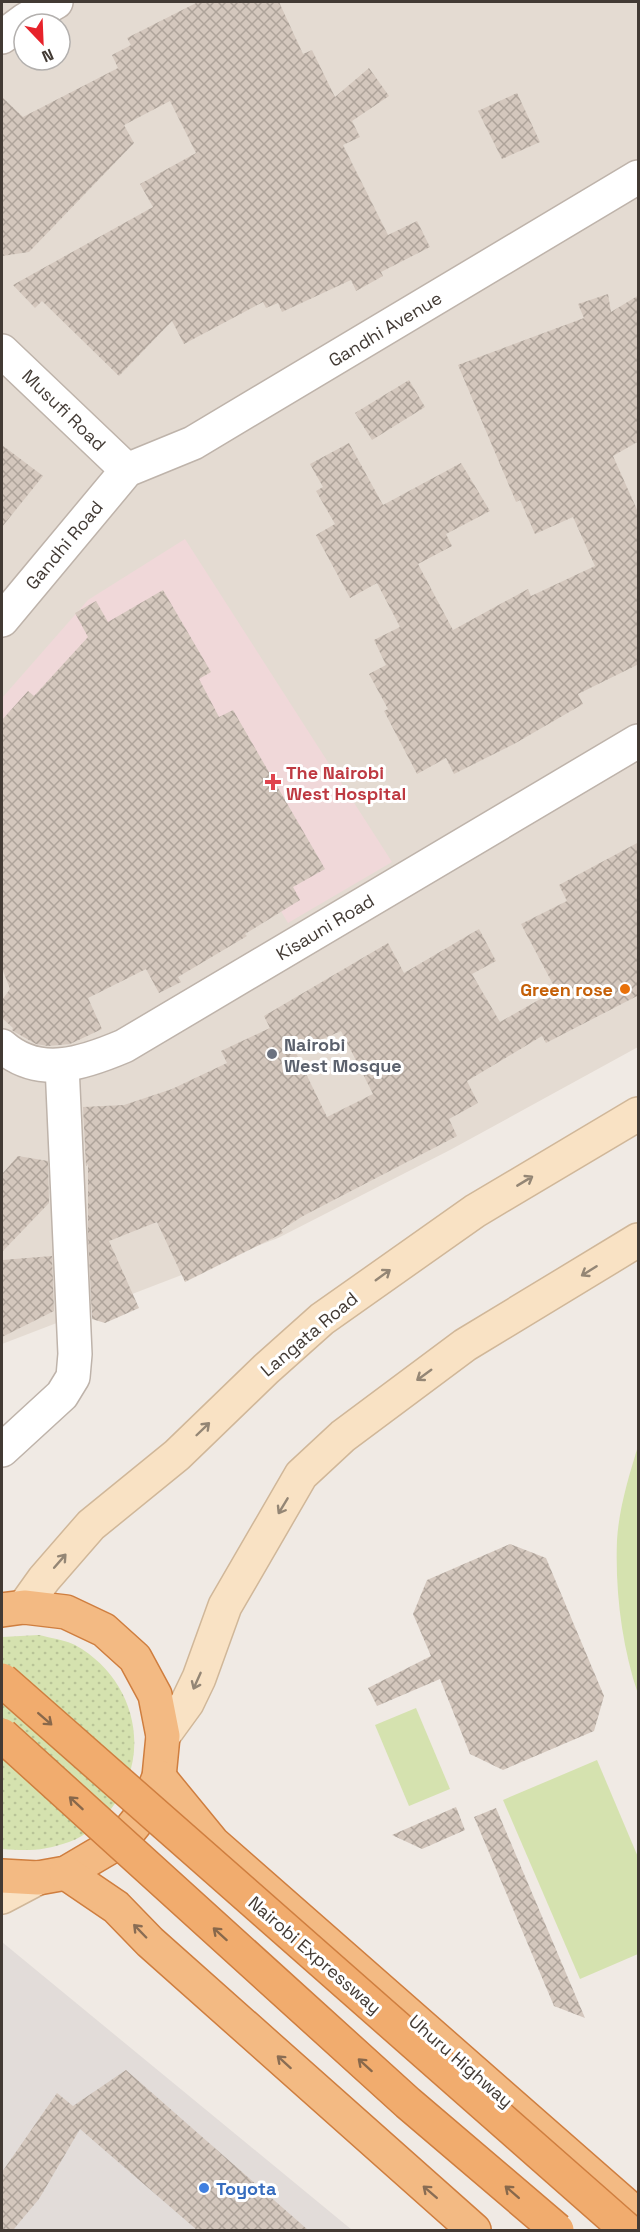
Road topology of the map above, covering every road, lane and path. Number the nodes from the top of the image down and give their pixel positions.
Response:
1 (57, 2) edge
2 (2, 37) edge
3 (639, 177) edge
4 (2, 351) edge
5 (127, 470) junction
6 (2, 620) edge
7 (639, 741) edge
8 (2, 1046) edge
9 (62, 1065) junction
10 (639, 1114) edge
11 (639, 1240) edge
12 (2, 1450) edge
13 (13, 1609) edge
14 (2, 1680) edge
15 (2, 1735) edge
16 (163, 1736) junction
17 (159, 1777) junction
18 (52, 1875) junction
19 (2, 1876) edge
20 (2, 1897) edge
21 (639, 2216) edge
22 (474, 2230) edge
23 (556, 2230) edge
24 (627, 2230) edge

1 - 2 street
3 - 5 street, Gandhi Avenue
4 - 5 street, Musufi Road
5 - 6 street, Gandhi Road
7 - 9 street, Kisauni Road
8 - 9 street, Kisauni Road
9 - 12 street
13 -> 10 main road, Langata Road
11 -> 16 main road
13 - 16 highway
14 -> 24 highway, Nairobi Expressway, bridge
23 -> 15 highway, bridge
16 - 17 highway
17 - 18 highway
17 - 21 highway, Uhuru Highway
18 - 19 highway
18 - 20 main road
22 -> 18 highway

